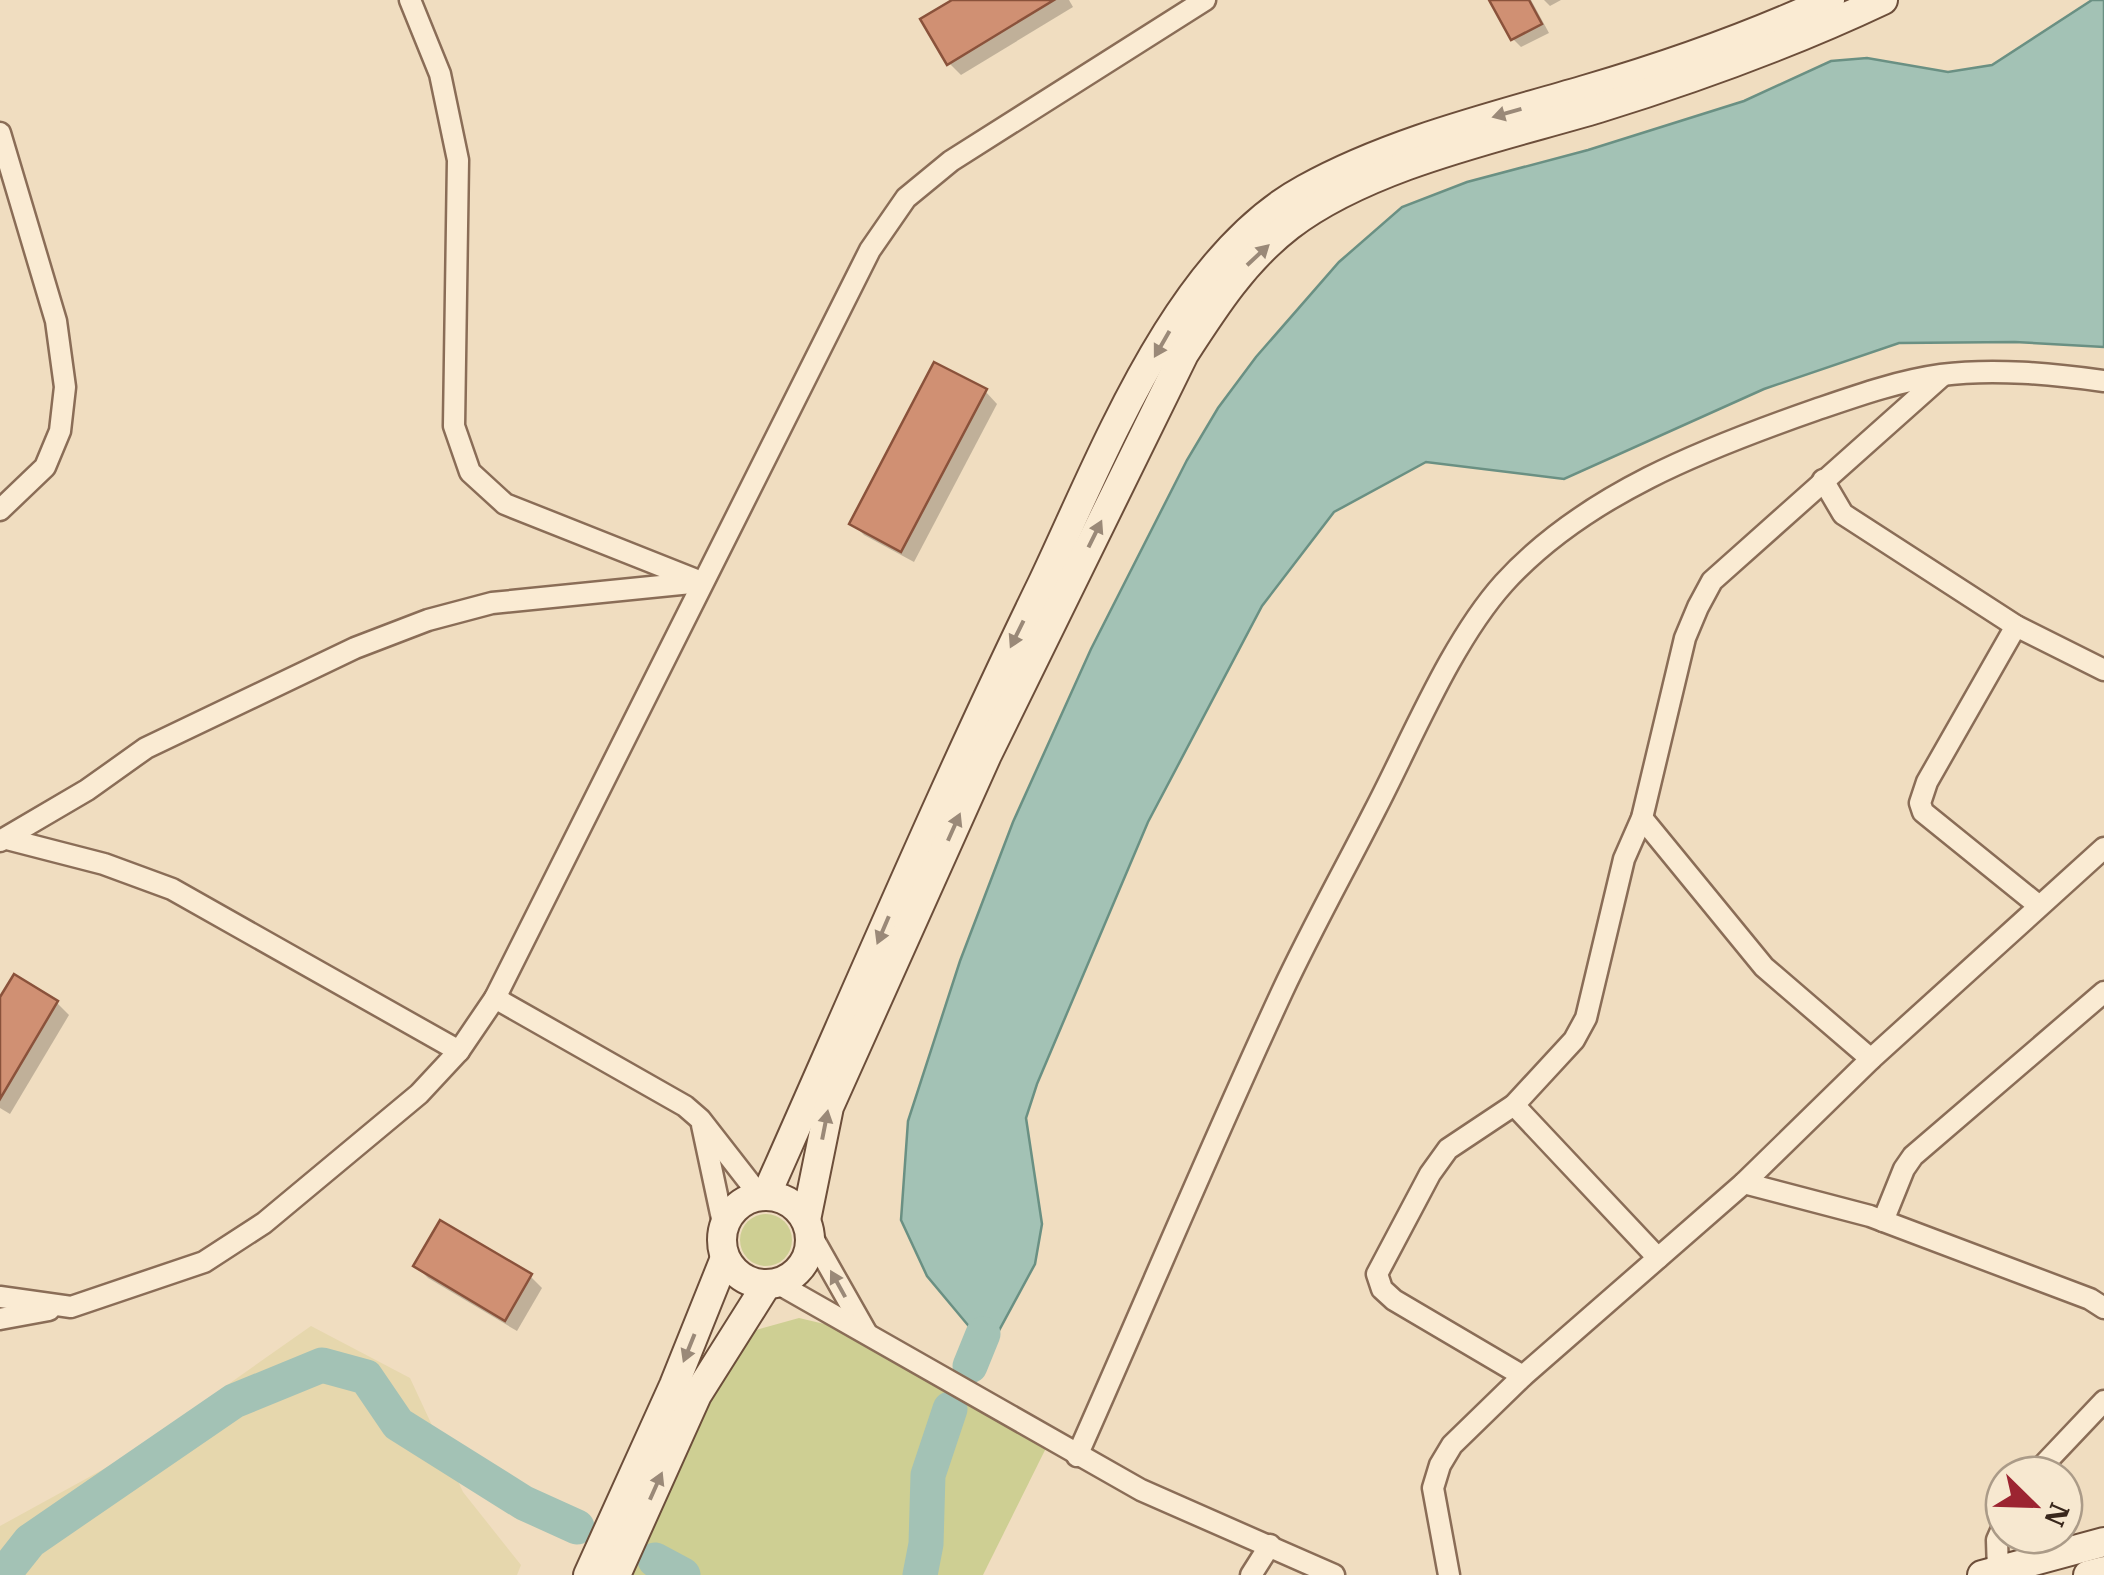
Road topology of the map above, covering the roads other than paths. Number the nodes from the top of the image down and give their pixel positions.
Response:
1 (410, 0) edge
2 (1205, 0) edge
3 (1830, 0) edge
4 (1882, 0) edge
5 (0, 132) edge
6 (1943, 375) junction
7 (2104, 382) edge
8 (1823, 480) junction
9 (3, 502) edge
10 (701, 582) junction
11 (2016, 626) junction
12 (2104, 670) edge
13 (1642, 818) junction
14 (4, 840) edge
15 (2104, 848) edge
16 (2038, 904) junction
17 (2104, 992) edge
18 (495, 998) junction
19 (459, 1050) junction
20 (1871, 1059) junction
21 (1514, 1105) junction
22 (700, 1119) junction
23 (1744, 1183) junction
24 (763, 1195) junction
25 (1882, 1221) junction
26 (808, 1227) junction
27 (724, 1228) junction
28 (726, 1258) junction
29 (1658, 1258) junction
30 (772, 1284) junction
31 (0, 1297) edge
32 (70, 1307) junction
33 (2104, 1308) edge
34 (0, 1319) edge
35 (866, 1334) junction
36 (1523, 1376) junction
37 (2104, 1401) edge
38 (2053, 1455) edge
39 (1077, 1456) junction
40 (2104, 1542) edge
41 (1270, 1545) junction
42 (2104, 1571) edge
43 (1990, 1573) edge
44 (588, 1575) edge
45 (616, 1575) edge
46 (1250, 1575) edge
47 (1334, 1575) edge
48 (1449, 1575) edge
49 (2088, 1575) edge

1 - 10 street
2 - 10 street
3 -> 24 street
26 -> 4 street
5 - 9 street
6 - 7 street
6 - 8 street
6 - 39 street
8 - 11 street
8 - 13 street
10 - 14 street
10 - 18 street
11 - 12 street
11 - 16 street
13 - 20 street
13 - 21 street
14 - 19 street
15 - 16 street
16 - 20 street
17 - 25 street
18 - 19 street
18 - 22 street
19 - 32 street
20 - 23 street
21 - 29 street
21 - 36 street
22 - 24 street
22 - 27 street
23 - 25 street
23 - 29 street
24 - 26 street
24 - 27 street
25 - 33 street
26 - 30 street
35 -> 26 street
27 - 28 street
28 - 30 street
28 -> 44 street
29 - 36 street
30 - 35 street
45 -> 30 street
31 - 32 street
32 - 34 street
35 - 39 street
36 - 48 street
37 - 38 street
39 - 41 street
40 - 43 street
41 - 46 street
41 - 47 street
42 - 49 street

